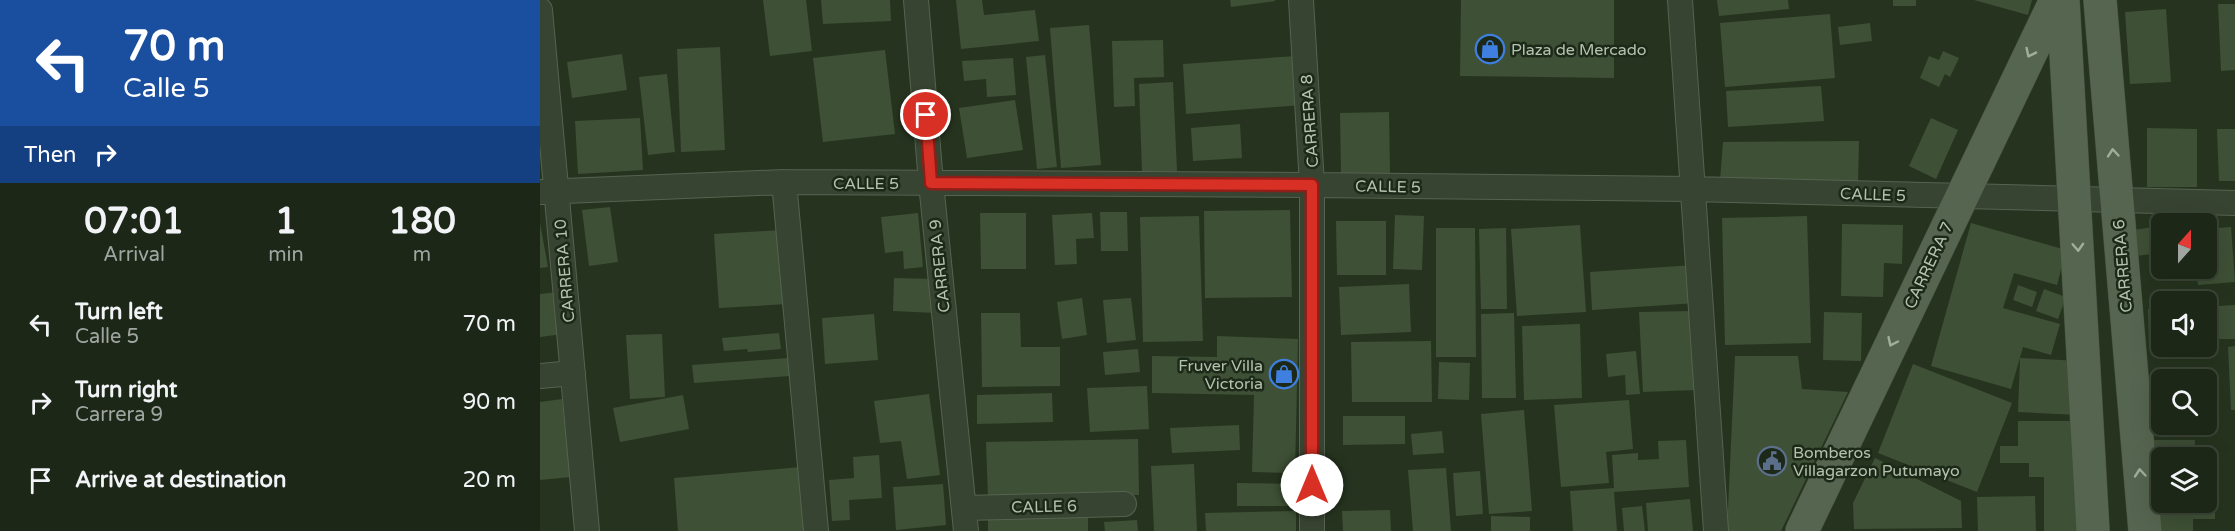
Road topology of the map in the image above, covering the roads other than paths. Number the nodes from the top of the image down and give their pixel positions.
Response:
1 (916, 0) edge
2 (1301, 0) edge
3 (1680, 0) edge
4 (2056, 0) edge
5 (2064, 0) edge
6 (2100, 0) edge
7 (540, 10) edge
8 (784, 182) junction
9 (931, 183) junction
10 (1312, 185) junction
11 (1693, 189) junction
12 (548, 192) edge
13 (1961, 197) junction
14 (2075, 198) junction
15 (2116, 200) junction
16 (2235, 203) edge
17 (573, 373) junction
18 (540, 376) edge
19 (1124, 504) dead end
20 (965, 519) edge
21 (587, 531) edge
22 (816, 531) edge
23 (1312, 531) edge
24 (1716, 531) edge
25 (1802, 531) edge
26 (2093, 531) edge
27 (2145, 531) edge

1 - 9 street, CARRERA 9
2 - 10 street, CARRERA 8
3 - 11 street
4 -> 13 main road, CARRERA 7
5 - 14 main road
15 -> 6 main road, CARRERA 6
7 - 12 street, CARRERA 10
8 - 9 street, CALLE 5
8 - 12 street, CALLE 5
8 - 22 street
9 - 10 street, CALLE 5
9 - 20 street, CARRERA 9
10 - 11 street, CALLE 5
10 - 23 street, CARRERA 8
11 - 13 street, CALLE 5
11 - 24 street
12 - 17 street, CARRERA 10
13 - 14 street, CALLE 5
13 -> 25 main road, CARRERA 7
14 - 15 street, CALLE 5
14 -> 26 main road
15 - 16 street, CALLE 5
27 -> 15 main road, CARRERA 6
17 - 18 street
17 - 21 street, CARRERA 10
19 - 20 street, CALLE 6

